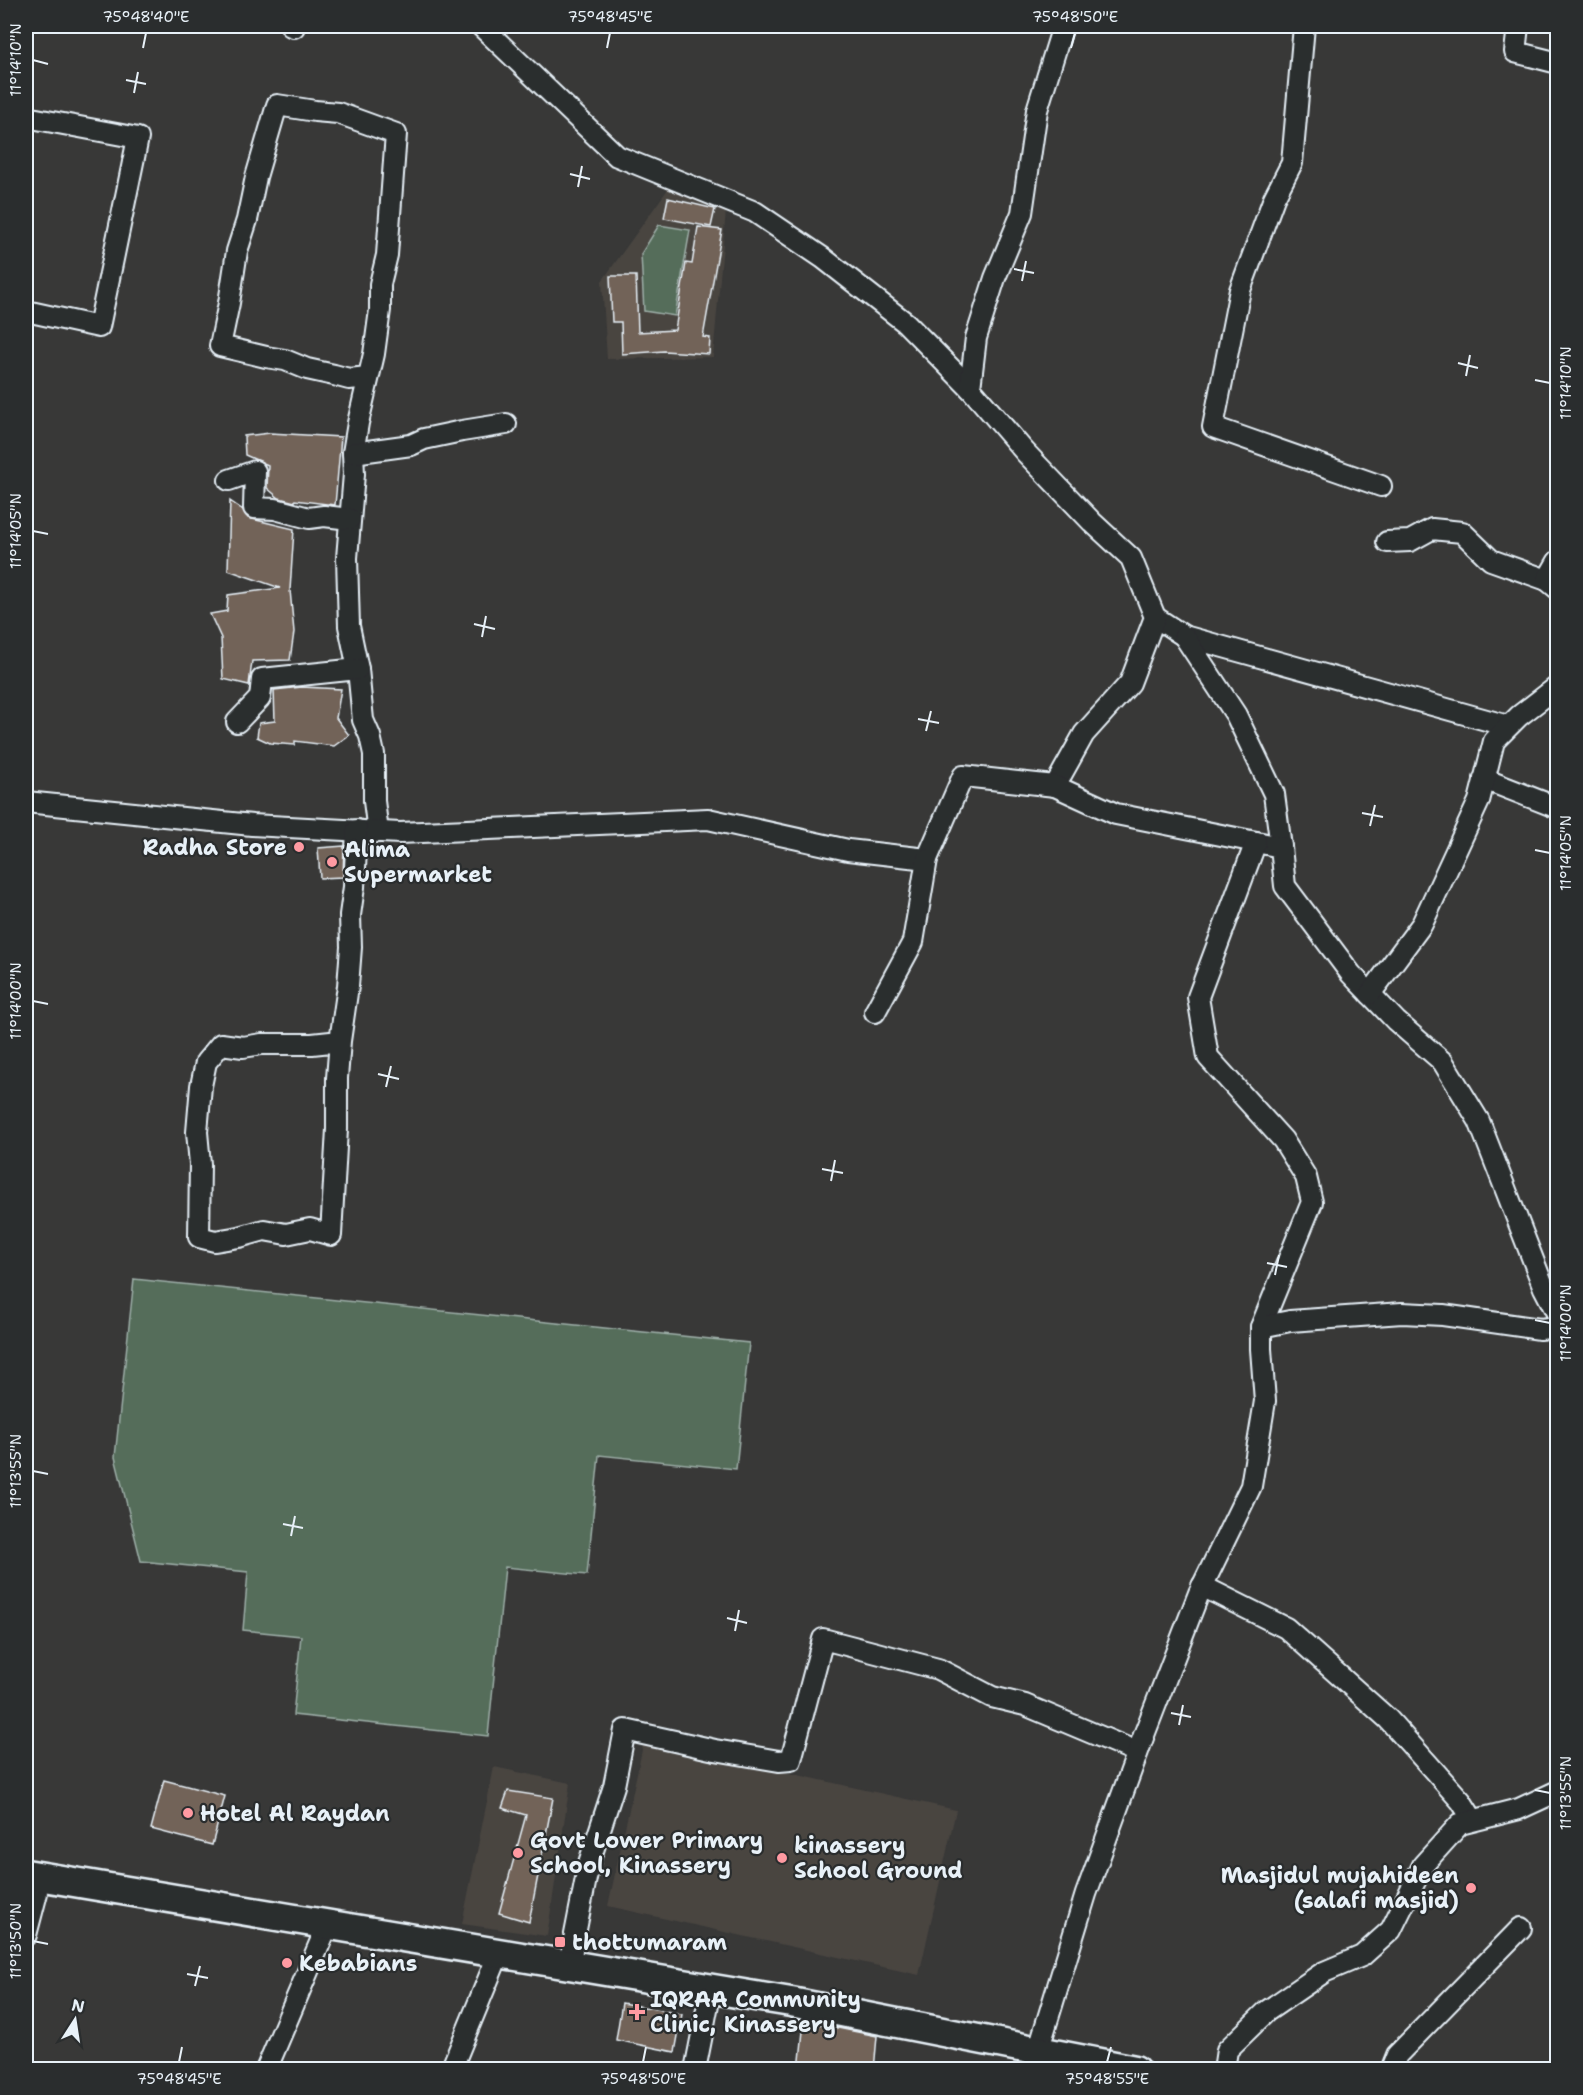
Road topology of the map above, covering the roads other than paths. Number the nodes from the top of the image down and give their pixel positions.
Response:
1 (481, 26) edge
2 (1063, 26) edge
3 (1304, 26) edge
4 (1518, 26) edge
5 (1557, 63) edge
6 (26, 117) edge
7 (26, 311) edge
8 (368, 377) junction
9 (970, 388) junction
10 (507, 424) dead end
11 (354, 453) junction
12 (229, 480) dead end
13 (1381, 486) dead end
14 (350, 519) junction
15 (1387, 542) dead end
16 (1557, 561) edge
17 (1552, 584) edge
18 (1155, 617) junction
19 (1184, 636) junction
20 (358, 669) junction
21 (1557, 686) edge
22 (237, 722) dead end
23 (1508, 726) junction
24 (1484, 779) junction
25 (1055, 786) junction
26 (26, 802) edge
27 (1557, 808) edge
28 (357, 830) junction
29 (378, 831) junction
30 (1256, 842) junction
31 (1281, 847) junction
32 (927, 860) junction
33 (1370, 994) junction
34 (875, 1012) dead end
35 (340, 1041) junction
36 (1557, 1315) edge
37 (1261, 1327) junction
38 (1557, 1327) edge
39 (1202, 1586) junction
40 (1137, 1752) junction
41 (1557, 1791) edge
42 (1473, 1820) junction
43 (28, 1874) edge
44 (328, 1924) junction
45 (1521, 1928) dead end
46 (26, 1935) edge
47 (499, 1953) junction
48 (569, 1965) junction
49 (711, 1989) junction
50 (1038, 2051) junction
51 (266, 2070) edge
52 (451, 2070) edge
53 (695, 2070) edge
54 (1135, 2070) edge
55 (1224, 2070) edge
56 (1391, 2070) edge

1 - 9 street
2 - 9 street
3 - 13 street
4 - 5 street
6 - 7 street
8 - 8 street
8 - 11 street
9 - 18 street
10 - 11 street
11 - 14 street
12 - 14 street
14 - 20 street
15 - 17 street
16 - 17 street
18 - 19 street
18 - 25 street
19 - 23 street
19 - 31 street
20 - 22 street
20 - 29 street
21 - 23 street
23 - 24 street
24 - 27 street
24 - 33 street
25 - 30 street
25 - 32 street
26 - 28 street
28 - 29 street
28 - 35 street
29 - 32 street
30 - 31 street
30 - 37 street
31 - 33 street
32 - 34 street
33 - 36 street
35 - 35 street
37 - 38 street
37 - 39 street
39 - 40 street
39 - 42 street
40 - 48 street
40 - 50 street
41 - 42 street
42 - 55 street
43 - 44 main road
43 - 46 street
44 - 47 main road
44 - 51 street
45 - 56 street
47 - 48 main road
47 - 52 street
48 - 49 main road
49 - 50 main road
49 - 53 street
50 - 54 main road

